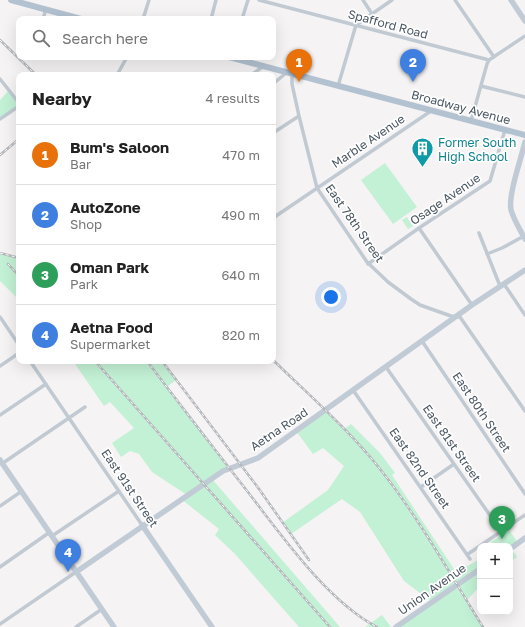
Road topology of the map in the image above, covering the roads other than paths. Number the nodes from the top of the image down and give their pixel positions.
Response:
1 (11, 0) edge
2 (148, 0) edge
3 (216, 0) edge
4 (248, 0) edge
5 (259, 0) edge
6 (363, 0) edge
7 (392, 0) edge
8 (454, 0) edge
9 (511, 0) edge
10 (46, 9) junction
11 (372, 14) junction
12 (44, 16) edge
13 (70, 16) edge
14 (144, 16) edge
15 (212, 16) edge
16 (243, 16) edge
17 (525, 21) edge
18 (356, 25) junction
19 (525, 36) edge
20 (494, 57) junction
21 (126, 60) edge
22 (241, 60) edge
23 (489, 60) junction
24 (264, 66) junction
25 (120, 72) edge
26 (255, 72) edge
27 (289, 74) junction
28 (0, 79) edge
29 (276, 82) edge
30 (338, 86) junction
31 (481, 86) junction
32 (525, 97) edge
33 (16, 101) edge
34 (16, 107) edge
35 (431, 111) junction
36 (299, 116) junction
37 (0, 119) edge
38 (471, 121) junction
39 (505, 130) junction
40 (276, 131) edge
41 (525, 135) edge
42 (525, 142) edge
43 (317, 188) junction
44 (276, 216) edge
45 (419, 228) junction
46 (479, 234) dead end
47 (524, 237) edge
48 (487, 254) junction
49 (368, 264) junction
50 (525, 270) edge
51 (502, 285) junction
52 (472, 305) junction
53 (525, 315) edge
54 (457, 316) junction
55 (0, 317) edge
56 (16, 341) edge
57 (422, 342) junction
58 (16, 355) edge
59 (32, 364) edge
60 (0, 366) edge
61 (386, 366) junction
62 (46, 384) junction
63 (353, 390) junction
64 (85, 407) dead end
65 (525, 411) edge
66 (0, 415) edge
67 (69, 418) junction
68 (1, 461) edge
69 (454, 464) junction
70 (421, 487) junction
71 (22, 491) junction
72 (119, 491) junction
73 (525, 494) edge
74 (0, 506) edge
75 (525, 515) edge
76 (142, 526) junction
77 (501, 532) junction
78 (51, 534) junction
79 (525, 538) edge
80 (513, 547) edge
81 (468, 554) junction
82 (470, 559) dead end
83 (0, 566) edge
84 (477, 571) edge
85 (76, 572) junction
86 (102, 609) junction
87 (0, 624) edge
88 (76, 627) edge
89 (114, 627) edge
90 (212, 627) edge
91 (397, 627) edge

1 - 10 main road
2 - 14 street
3 - 15 street
4 - 16 street
5 - 18 street, Spafford Road
6 - 11 street
7 - 11 street
8 - 20 street
9 - 17 street
10 - 12 street
10 - 13 main road
11 - 18 street
18 - 23 street, Spafford Road
18 - 30 street
19 - 20 street
20 - 23 street
21 - 25 street
22 - 24 main road, Broadway Avenue
23 - 31 street
24 - 26 street
24 - 27 main road, Broadway Avenue
27 - 29 street
27 - 30 main road, Broadway Avenue
27 - 36 street, East 78th Street
28 - 33 street
30 - 35 main road, Broadway Avenue
31 - 32 street
31 - 38 street
34 - 37 street
35 - 38 main road, Broadway Avenue
35 - 43 street, Marble Avenue
36 - 40 street
36 - 43 street, East 78th Street
38 - 39 main road, Broadway Avenue
39 - 41 main road, Broadway Avenue
39 - 45 street, Osage Avenue
42 - 47 street
43 - 44 street, Marble Avenue
43 - 49 street, East 78th Street
45 - 49 street, Osage Avenue
45 - 52 street
46 - 48 street
47 - 48 street
48 - 51 street
49 - 54 street, East 78th Street
50 - 51 street, Aetna Road
51 - 52 street, Aetna Road
51 - 53 street
52 - 54 street, Aetna Road
54 - 57 street, Aetna Road
54 - 65 street
55 - 56 street
57 - 61 street, Aetna Road
57 - 73 street, East 80th Street
58 - 60 street
59 - 62 street, East 91st Street
61 - 63 street, Aetna Road
61 - 69 street, East 81st Street
62 - 66 street
62 - 67 street, East 91st Street
63 - 70 street, East 82nd Street
63 - 76 street, Aetna Road
64 - 67 street
67 - 68 street
67 - 72 street, East 91st Street
68 - 71 street
69 - 70 street
69 - 77 street, East 81st Street
70 - 81 street, East 82nd Street
71 - 74 street
71 - 78 street
72 - 76 street, East 91st Street
72 - 78 street
75 - 77 street
76 - 85 street, Aetna Road
76 - 90 street, East 91st Street
77 - 81 street
78 - 83 street
78 - 85 street
79 - 80 street
81 - 82 street, East 82nd Street
84 - 91 street, Union Avenue
85 - 86 street
85 - 87 street, Aetna Road
86 - 88 street
86 - 89 street

